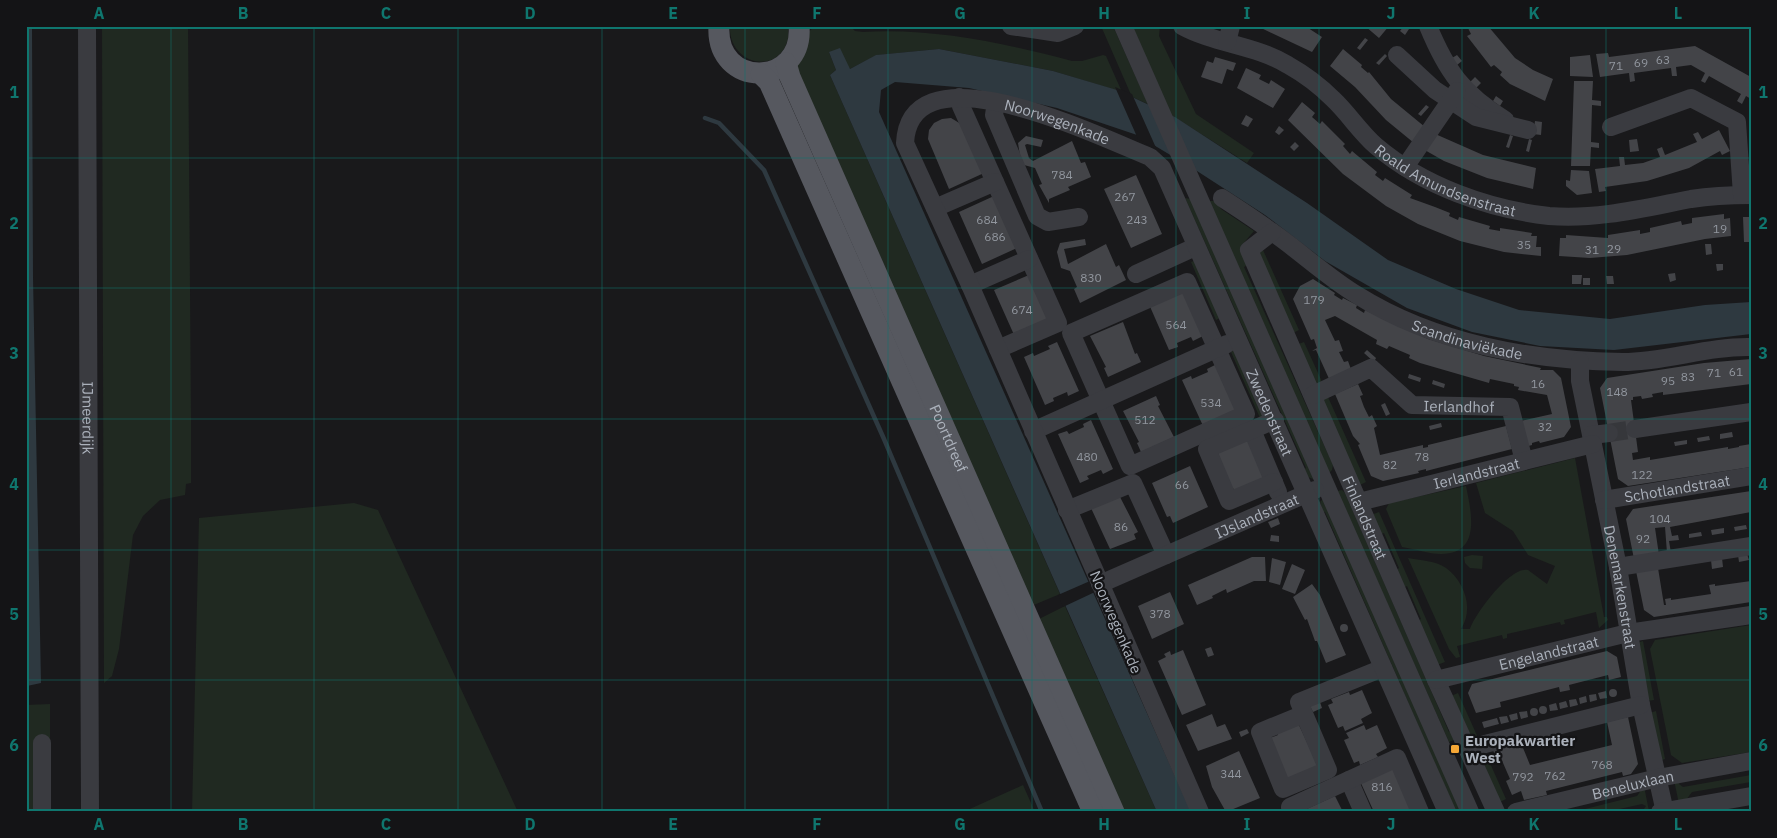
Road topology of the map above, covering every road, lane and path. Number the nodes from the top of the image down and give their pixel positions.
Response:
1 (87, 26) edge
2 (718, 26) edge
3 (799, 26) edge
4 (1011, 26) edge
5 (1075, 26) edge
6 (1123, 26) edge
7 (1182, 26) edge
8 (1428, 26) edge
9 (1229, 34) edge
10 (1398, 55) dead end
11 (786, 63) junction
12 (761, 74) junction
13 (1460, 86) junction
14 (959, 97) junction
15 (1450, 100) junction
16 (996, 102) junction
17 (1612, 127) dead end
18 (1155, 159) joint
19 (1405, 167) junction
20 (995, 182) junction
21 (1746, 195) edge
22 (1222, 198) dead end
23 (934, 208) junction
24 (1079, 217) dead end
25 (1272, 232) junction
26 (1195, 246) junction
27 (1029, 260) junction
28 (1136, 274) dead end
29 (970, 285) junction
30 (1237, 340) junction
31 (1751, 347) edge
32 (1217, 349) junction
33 (998, 350) junction
34 (1580, 361) junction
35 (1313, 395) junction
36 (1101, 400) junction
37 (1751, 412) edge
38 (1275, 420) junction
39 (1635, 429) tunnel mouth
40 (1252, 430) junction
41 (1033, 431) junction
42 (1598, 437) junction
43 (1524, 461) junction
44 (1348, 476) junction
45 (1751, 476) edge
46 (1274, 482) junction
47 (1326, 485) junction
48 (1306, 494) junction
49 (1604, 500) junction
50 (1359, 502) junction
51 (1284, 504) junction
52 (1067, 510) junction
53 (1751, 546) edge
54 (1166, 555) junction
55 (1618, 567) junction
56 (1100, 584) junction
57 (1011, 603) junction
58 (1751, 615) edge
59 (1021, 627) junction
60 (1628, 633) junction
61 (1384, 668) junction
62 (1436, 680) junction
63 (1641, 705) junction
64 (1304, 714) dead end
65 (42, 743) dead end
66 (1469, 750) junction
67 (1751, 761) edge
68 (1658, 778) junction
69 (1349, 780) junction
70 (1751, 796) edge
71 (1663, 811) edge
72 (42, 812) edge
73 (90, 812) edge
74 (1093, 812) edge
75 (1114, 812) edge
76 (1200, 812) edge
77 (1292, 812) edge
78 (1363, 812) edge
79 (1420, 812) edge
80 (1447, 812) edge
81 (1470, 812) edge
82 (1496, 812) edge
83 (1516, 812) edge

1 - 73 street, IJmeerdijk
2 - 12 main road
3 - 11 main road
4 - 5 street
6 - 47 street
7 - 9 street, Roald Amundsenstraat
8 - 13 street
9 - 19 street, Roald Amundsenstraat
10 - 15 street
11 - 12 main road
11 - 57 main road, Poortdreef
12 - 57 main road, Poortdreef
13 - 15 street
13 - 15 street
14 - 16 street, Noorwegenkade
14 - 20 street
14 - 23 street, Noorwegenkade
15 - 19 street
16 - 18 street, Noorwegenkade
16 - 24 street
17 - 21 street
18 - 26 street, Zwedenstraat
19 - 21 street, Roald Amundsenstraat
20 - 23 street
20 - 27 street
22 - 25 street, Scandinaviëkade
23 - 29 street, Noorwegenkade
25 - 34 street, Scandinaviëkade
25 - 35 street, Finlandstraat
26 - 28 street
26 - 30 street, Zwedenstraat
27 - 29 street
27 - 33 street
29 - 33 street, Noorwegenkade
30 - 32 street
30 - 38 street, Zwedenstraat
31 - 34 street, Scandinaviëkade
32 - 36 street
32 - 36 street
32 - 36 street
33 - 41 street, Noorwegenkade
34 - 42 street, Denemarkenstraat
35 - 43 street, Ierlandhof
35 - 44 street, Finlandstraat
36 - 41 street
37 - 39 street
38 - 40 street, IJslandstraat
38 - 48 street, Zwedenstraat
40 - 46 street
40 - 46 street, IJslandstraat
41 - 52 street, Noorwegenkade
42 - 43 street, Ierlandstraat
42 - 49 street, Denemarkenstraat
43 - 50 street, Ierlandstraat
44 - 47 street, IJslandstraat
44 - 50 street, Finlandstraat
45 - 49 street, Schotlandstraat
46 - 51 street
47 - 48 street, IJslandstraat
47 - 81 street
48 - 51 street, IJslandstraat
48 - 61 street, Zwedenstraat
49 - 55 street, Denemarkenstraat
50 - 62 street, Finlandstraat
51 - 54 street, IJslandstraat
52 - 54 street
52 - 56 street, Noorwegenkade
53 - 55 street
54 - 56 street, IJslandstraat
55 - 60 street, Denemarkenstraat
56 - 76 street, Noorwegenkade
57 - 59 main road, Poortdreef
58 - 60 street, Engelandstraat
59 - 74 main road, Poortdreef
59 - 75 main road, Poortdreef
60 - 62 street, Engelandstraat
60 - 63 street, Denemarkenstraat
61 - 64 street
61 - 80 street, Zwedenstraat
62 - 66 street, Finlandstraat
63 - 66 street
63 - 68 street, Denemarkenstraat
65 - 72 street
66 - 82 street, Finlandstraat
67 - 68 street, Beneluxlaan
68 - 71 street, Denemarkenstraat
68 - 83 street, Beneluxlaan
69 - 77 street
69 - 78 street
69 - 79 street
70 - 71 street

